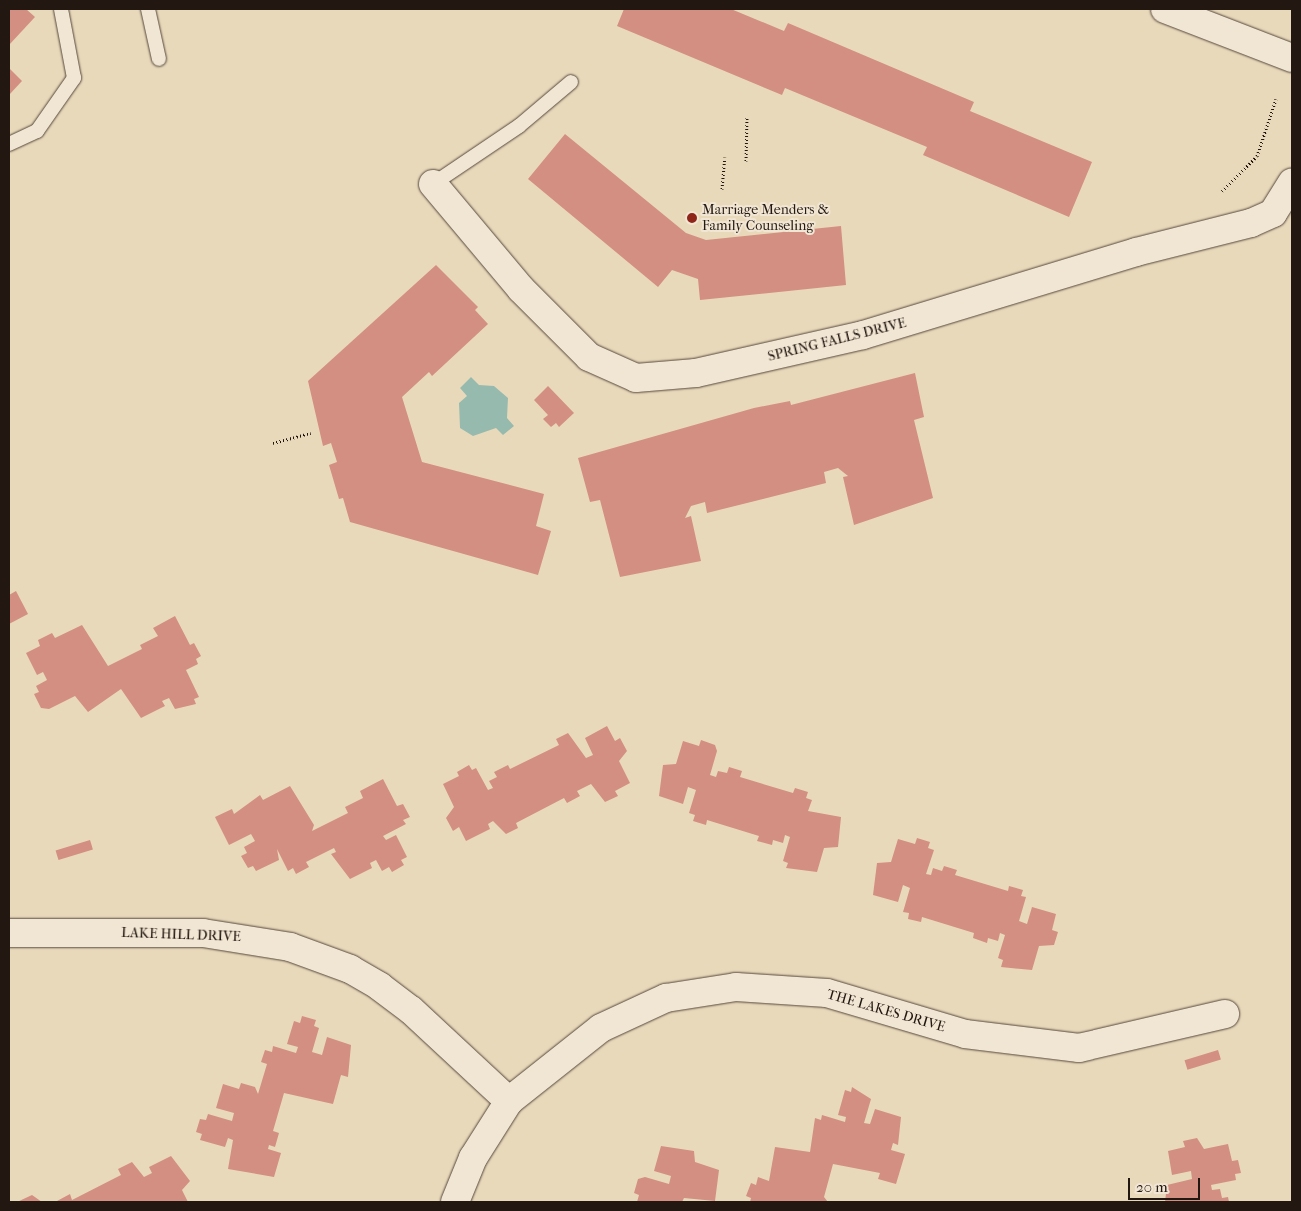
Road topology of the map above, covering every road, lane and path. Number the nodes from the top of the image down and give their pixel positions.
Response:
1 (61, 9) edge
2 (148, 9) edge
3 (1165, 9) edge
4 (1292, 58) edge
5 (159, 59) dead end
6 (572, 82) dead end
7 (1276, 99) dead end
8 (747, 117) dead end
9 (9, 144) edge
10 (725, 157) dead end
11 (746, 161) dead end
12 (1292, 183) edge
13 (433, 184) joint
14 (722, 189) dead end
15 (1222, 191) dead end
16 (311, 433) dead end
17 (273, 443) dead end
18 (9, 933) edge
19 (1225, 1014) dead end
20 (509, 1101) junction
21 (454, 1202) edge

1 - 9 lane
2 - 5 lane
3 - 4 street
6 - 13 lane
7 - 15 path
8 - 11 path
10 - 14 path
12 - 13 street, SPRING FALLS DRIVE
16 - 17 path
18 - 20 street, LAKE HILL DRIVE
19 - 20 street, THE LAKES DRIVE
20 - 21 street, THE LAKES DRIVE

